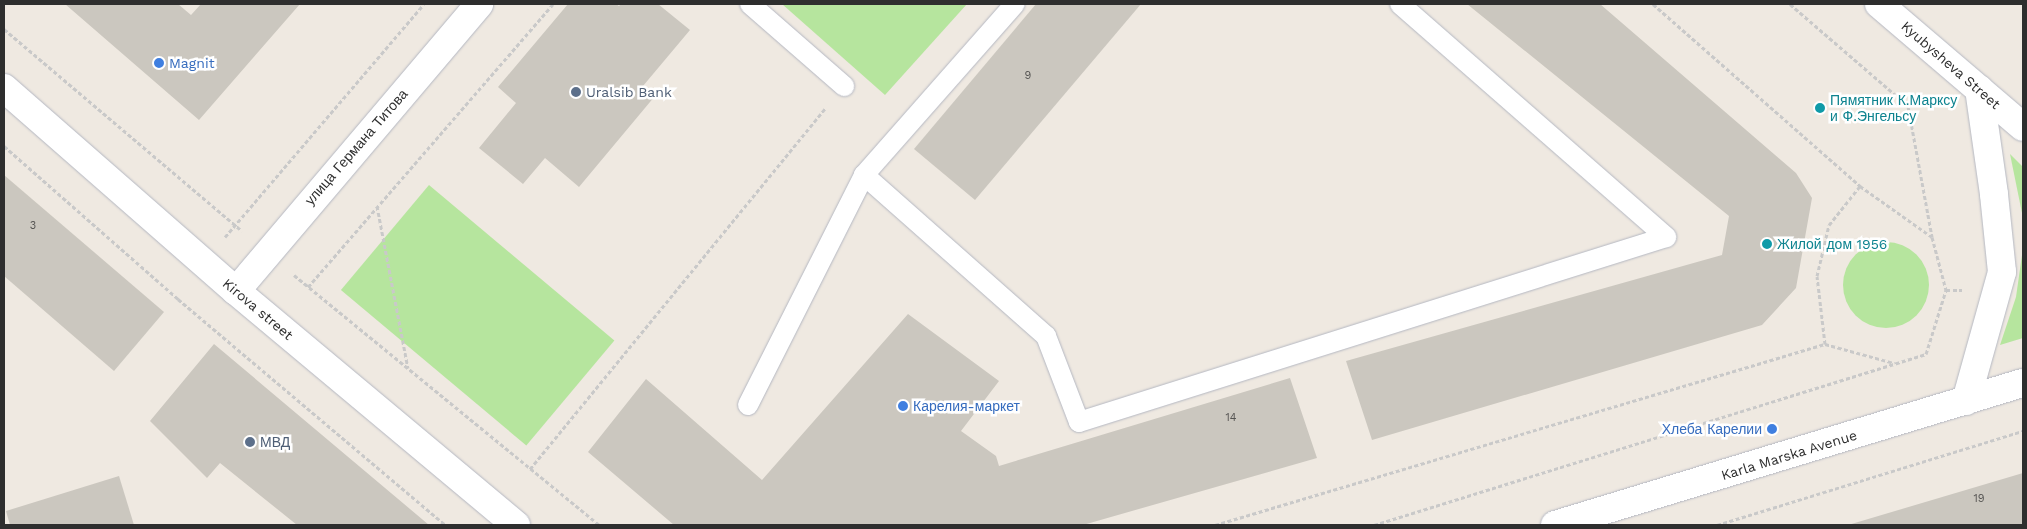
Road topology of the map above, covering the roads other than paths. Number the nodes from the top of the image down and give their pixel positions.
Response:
1 (478, 4) edge
2 (750, 4) edge
3 (1015, 4) edge
4 (1400, 4) edge
5 (1879, 4) edge
6 (844, 86) road end
7 (4, 88) edge
8 (1979, 88) junction
9 (2023, 127) edge
10 (864, 175) junction
11 (236, 291) junction
12 (2023, 383) edge
13 (1966, 401) junction
14 (748, 405) dead end
15 (1606, 518) edge
16 (516, 525) edge
17 (1555, 525) edge

1 - 11 main road, улица Германа Титова
2 - 6 lane
3 - 10 lane
4 - 10 lane
5 - 8 main road, Kyubysheva Street
7 - 11 main road, Kirova street
8 - 9 main road, Kyubysheva Street
8 - 13 main road
10 - 14 lane
11 - 16 main road, Kirova street
12 - 13 main road, Karla Marska Avenue
13 - 15 main road, Karla Marska Avenue
15 - 17 main road, Karla Marska Avenue

